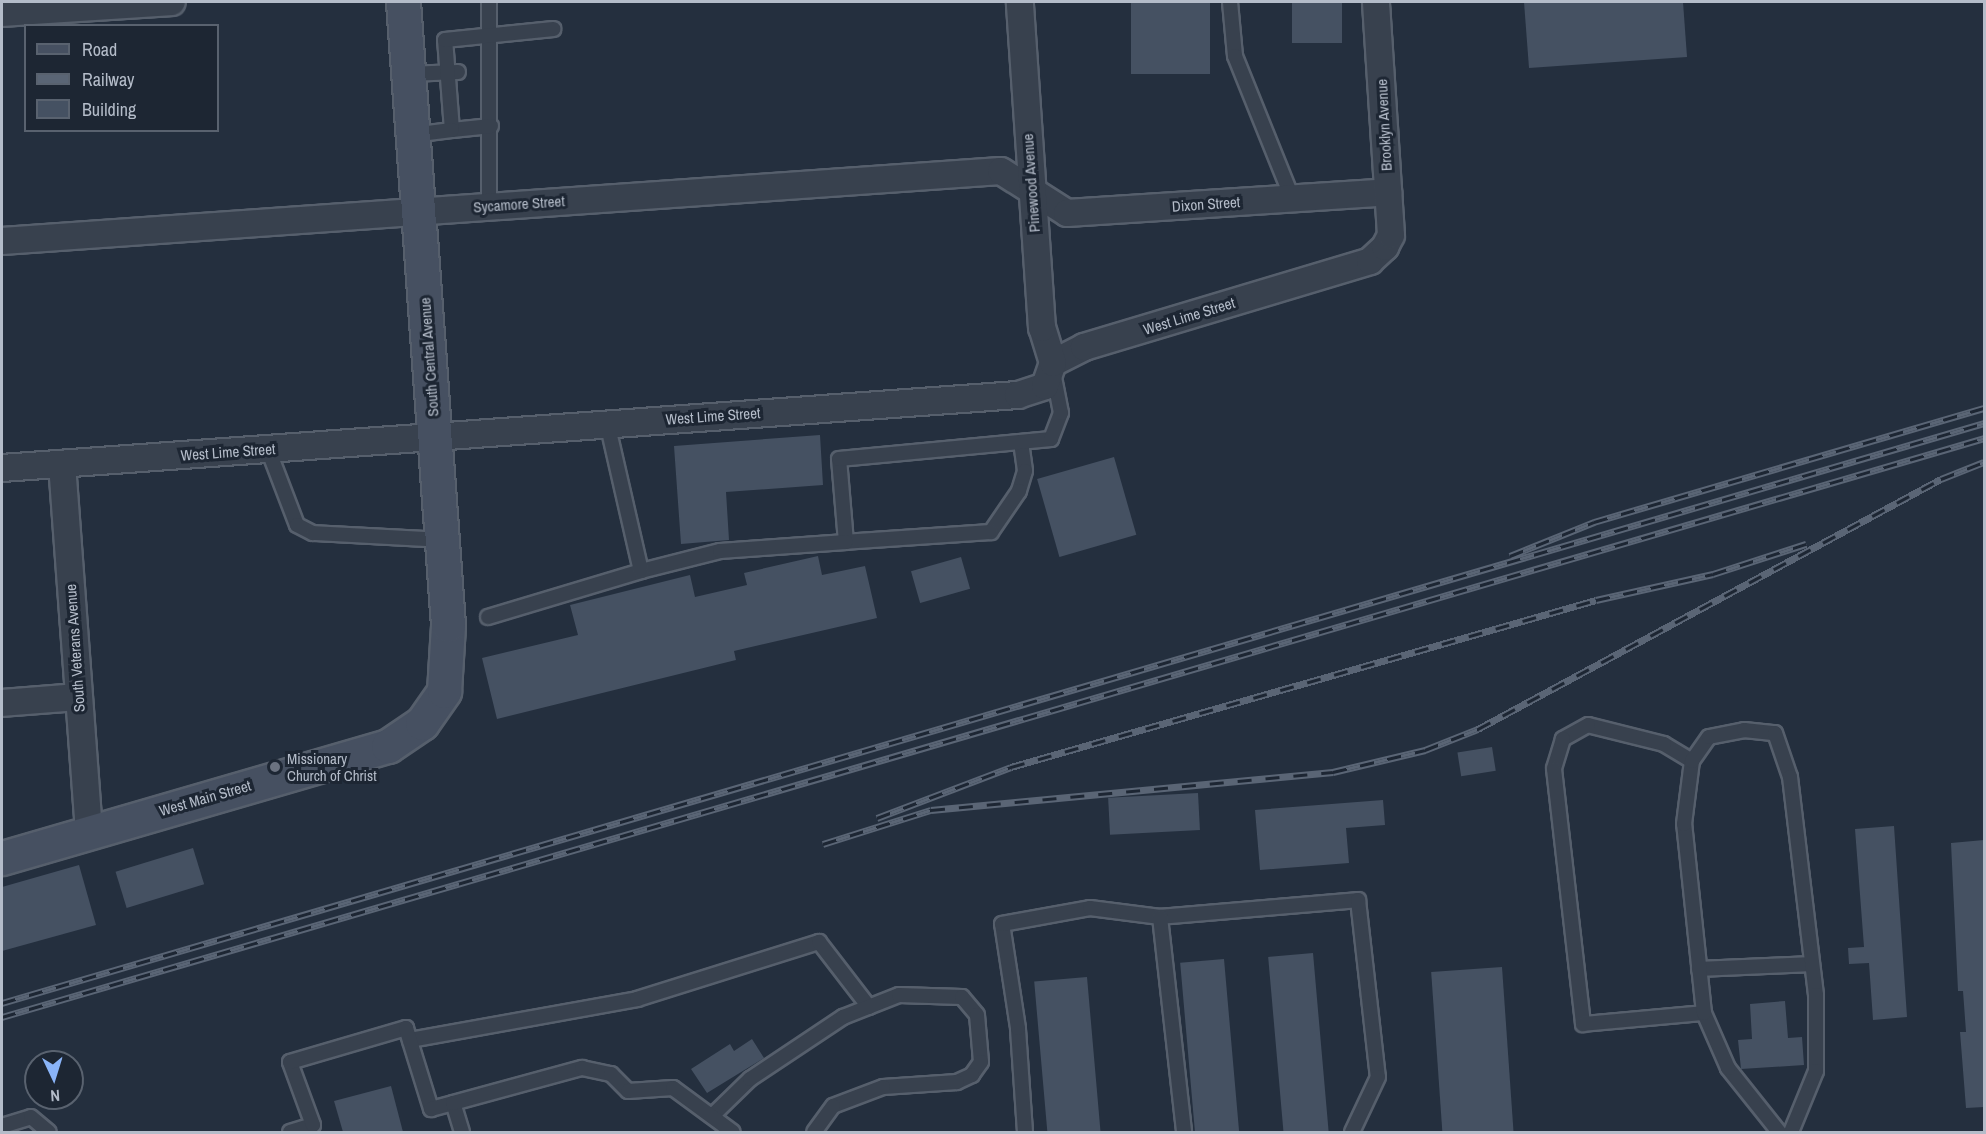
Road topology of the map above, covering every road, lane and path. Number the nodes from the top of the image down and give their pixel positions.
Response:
1 (172, 2) edge
2 (403, 2) edge
3 (489, 2) edge
4 (1020, 2) edge
5 (1230, 2) edge
6 (1376, 2) edge
7 (2, 13) edge
8 (553, 29) dead end
9 (490, 34) junction
10 (452, 72) junction
11 (408, 74) junction
12 (491, 126) junction
13 (452, 130) junction
14 (412, 135) junction
15 (1031, 190) junction
16 (1388, 192) junction
17 (1292, 198) junction
18 (489, 207) junction
19 (417, 212) junction
20 (2, 241) edge
21 (1384, 248) joint
22 (1053, 368) junction
23 (607, 423) junction
24 (435, 435) junction
25 (1021, 442) junction
26 (268, 449) junction
27 (62, 464) junction
28 (2, 468) edge
29 (442, 540) junction
30 (846, 542) junction
31 (641, 571) junction
32 (488, 617) dead end
33 (78, 697) junction
34 (2, 703) edge
35 (433, 710) joint
36 (1692, 761) junction
37 (89, 831) junction
38 (2, 858) edge
39 (1160, 918) junction
40 (1812, 964) junction
41 (1700, 969) junction
42 (869, 1007) junction
43 (1704, 1013) junction
44 (410, 1040) junction
45 (453, 1103) junction
46 (712, 1116) junction
47 (2, 1126) edge
48 (50, 1132) edge
49 (290, 1132) edge
50 (462, 1132) edge
51 (733, 1132) edge
52 (814, 1132) edge
53 (1025, 1132) edge
54 (1184, 1132) edge
55 (1352, 1132) edge
56 (1779, 1132) edge
57 (1791, 1132) edge

1 - 7 street
2 - 11 main road, South Central Avenue
3 - 9 lane
4 - 15 street, Pinewood Avenue
5 - 17 lane
6 - 16 street, Brooklyn Avenue
8 - 9 lane
9 - 10 lane
9 - 12 lane
10 - 11 lane
10 - 13 lane
11 - 14 main road, South Central Avenue
12 - 13 lane
12 - 18 lane
13 - 14 lane
14 - 19 main road, South Central Avenue
15 - 17 street, Dixon Street
15 - 18 street, Sycamore Street
15 - 22 street, Pinewood Avenue
16 - 17 street, Dixon Street
16 - 21 street, Brooklyn Avenue
18 - 19 street, Sycamore Street
19 - 20 street, Sycamore Street
19 - 24 main road, South Central Avenue
21 - 22 street, West Lime Street
22 - 23 street, West Lime Street
22 - 25 lane
23 - 24 street, West Lime Street
23 - 31 lane
24 - 26 street, West Lime Street
24 - 29 main road, South Central Avenue
25 - 30 lane
25 - 30 lane
26 - 27 street, West Lime Street
26 - 29 lane
27 - 28 street, West Lime Street
27 - 33 street, South Veterans Avenue
29 - 35 main road, South Central Avenue
30 - 31 lane
31 - 32 lane
33 - 34 street
33 - 37 street, South Veterans Avenue
35 - 37 main road, West Main Street
36 - 40 lane
36 - 41 lane
36 - 43 lane
37 - 38 main road, West Main Street
39 - 53 lane
39 - 54 lane
39 - 55 lane
40 - 41 lane
40 - 57 lane
41 - 43 lane
42 - 44 lane
42 - 46 lane
42 - 52 lane
43 - 56 lane
44 - 45 lane
44 - 49 lane
45 - 46 lane
45 - 50 lane
46 - 51 lane
47 - 48 lane

